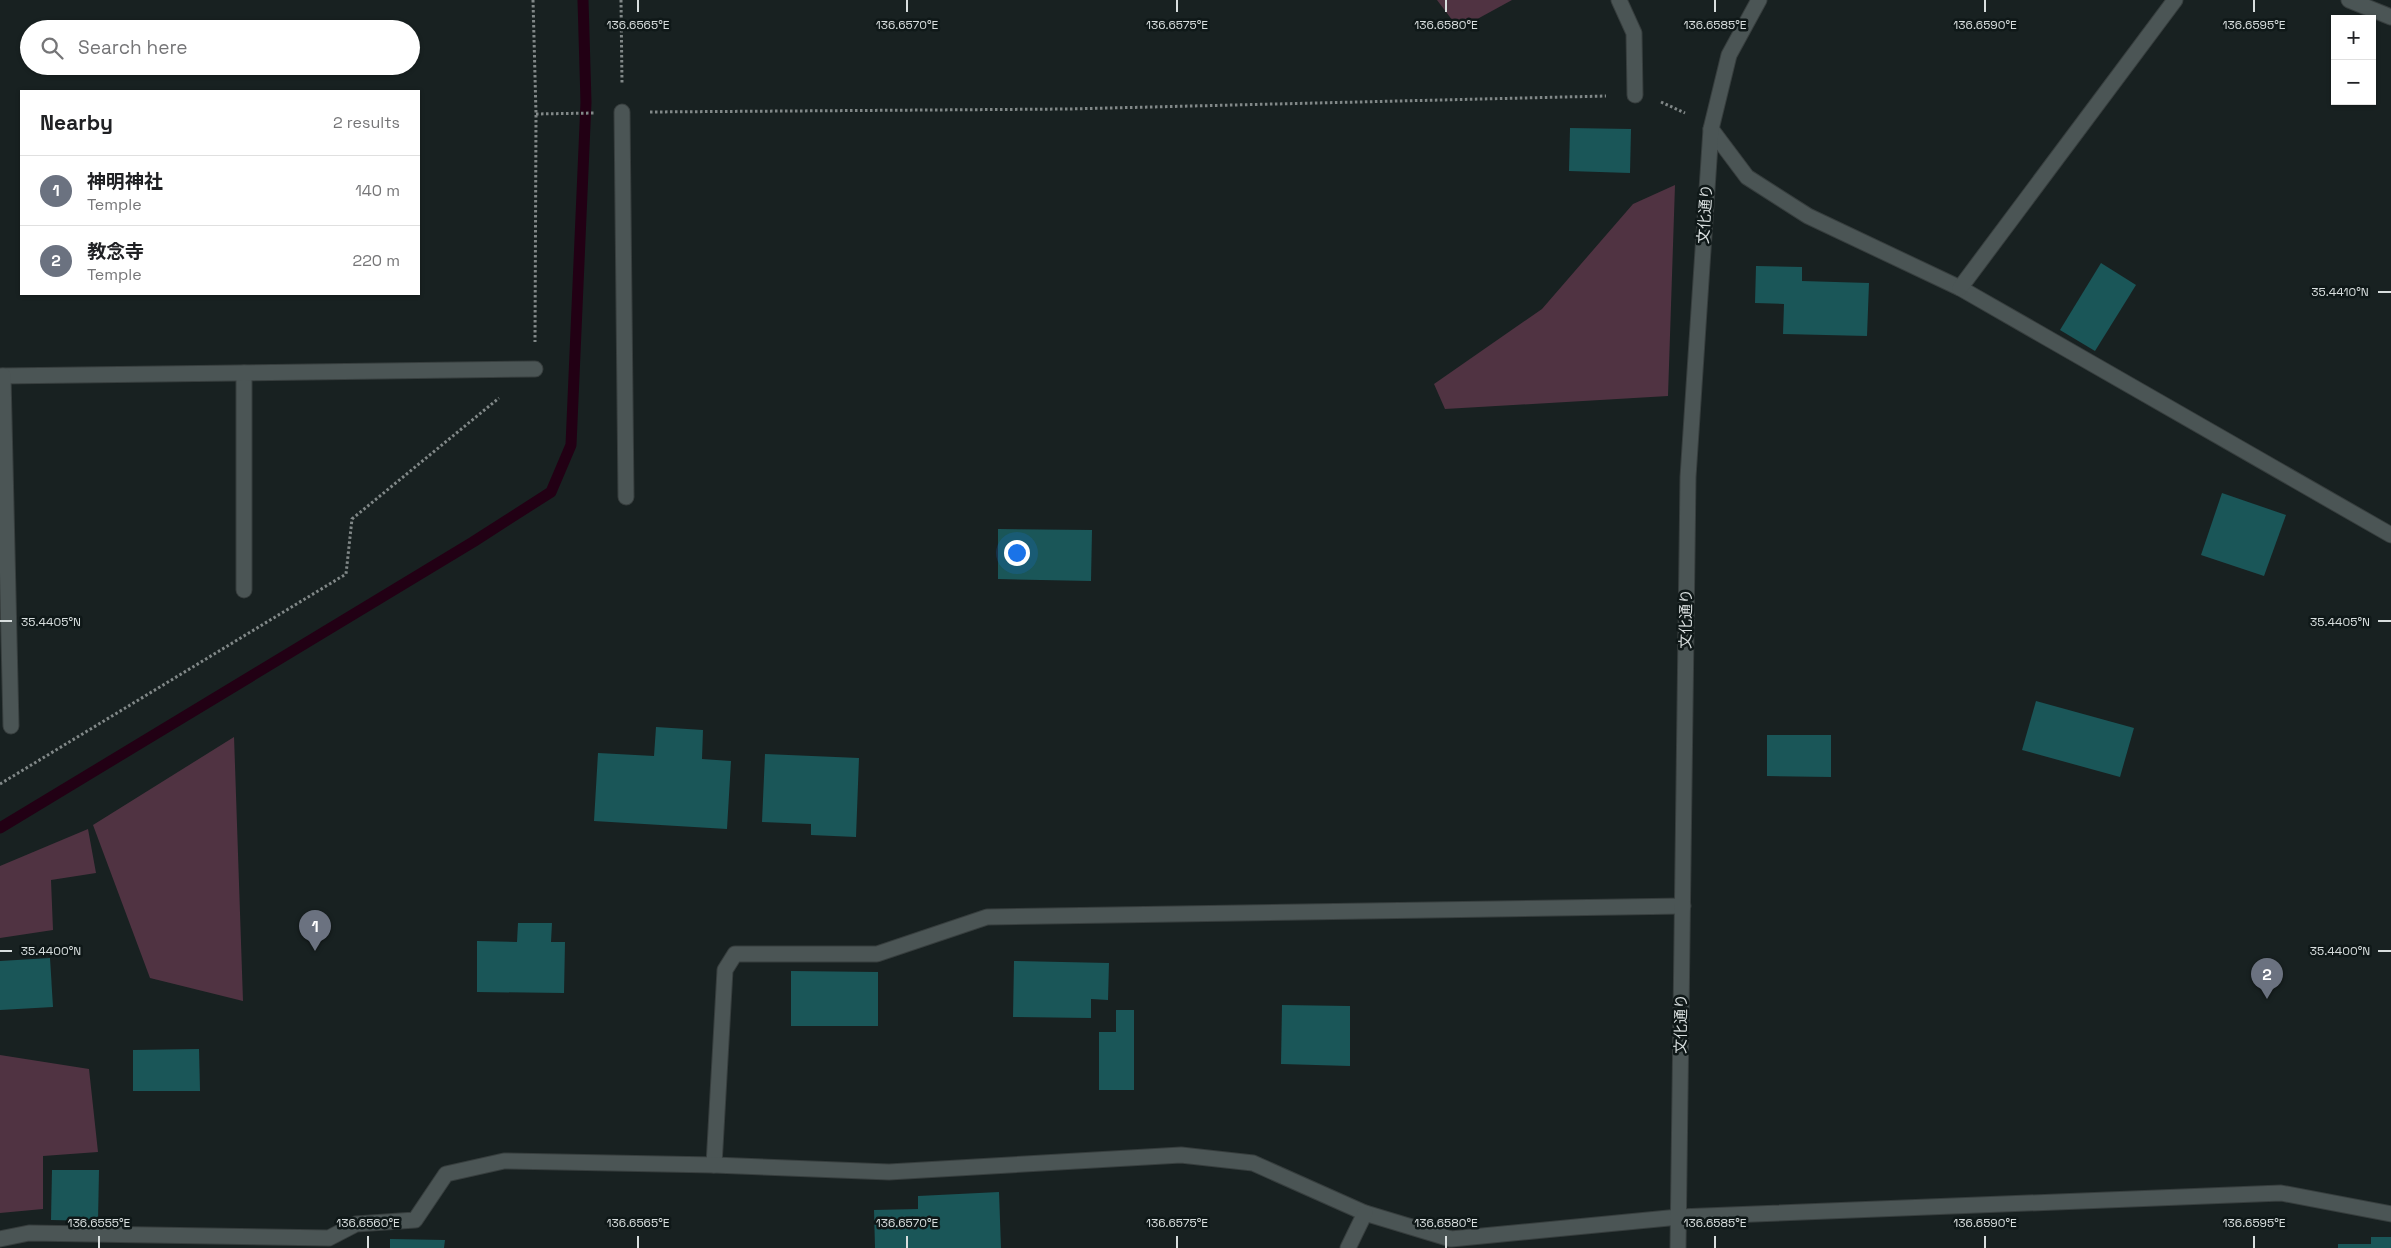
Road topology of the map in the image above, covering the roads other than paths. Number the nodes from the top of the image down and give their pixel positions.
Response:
1 (1619, 0) edge
2 (1759, 0) edge
3 (2175, 0) edge
4 (2349, 0) edge
5 (2391, 17) edge
6 (1635, 95) road end
7 (622, 112) road end
8 (1711, 129) junction
9 (1960, 288) junction
10 (535, 369) road end
11 (244, 373) junction
12 (2, 376) edge
13 (626, 497) dead end
14 (2391, 534) edge
15 (244, 590) dead end
16 (11, 726) dead end
17 (1683, 906) junction
18 (714, 1165) junction
19 (1365, 1213) junction
20 (2391, 1214) edge
21 (1679, 1217) junction
22 (0, 1239) edge
23 (329, 1243) edge
24 (1348, 1248) edge
25 (1678, 1248) edge

1 - 6 street
2 - 8 street, 文化通り
3 - 9 street
4 - 5 street
7 - 13 street
8 - 9 street
8 - 17 street, 文化通り
9 - 14 street
10 - 11 street
11 - 12 street
11 - 15 street
12 - 16 street
17 - 18 street
17 - 21 street, 文化通り
18 - 19 street
18 - 23 street
19 - 21 street
19 - 24 street
20 - 21 street
21 - 25 street, 文化通り
22 - 23 street

